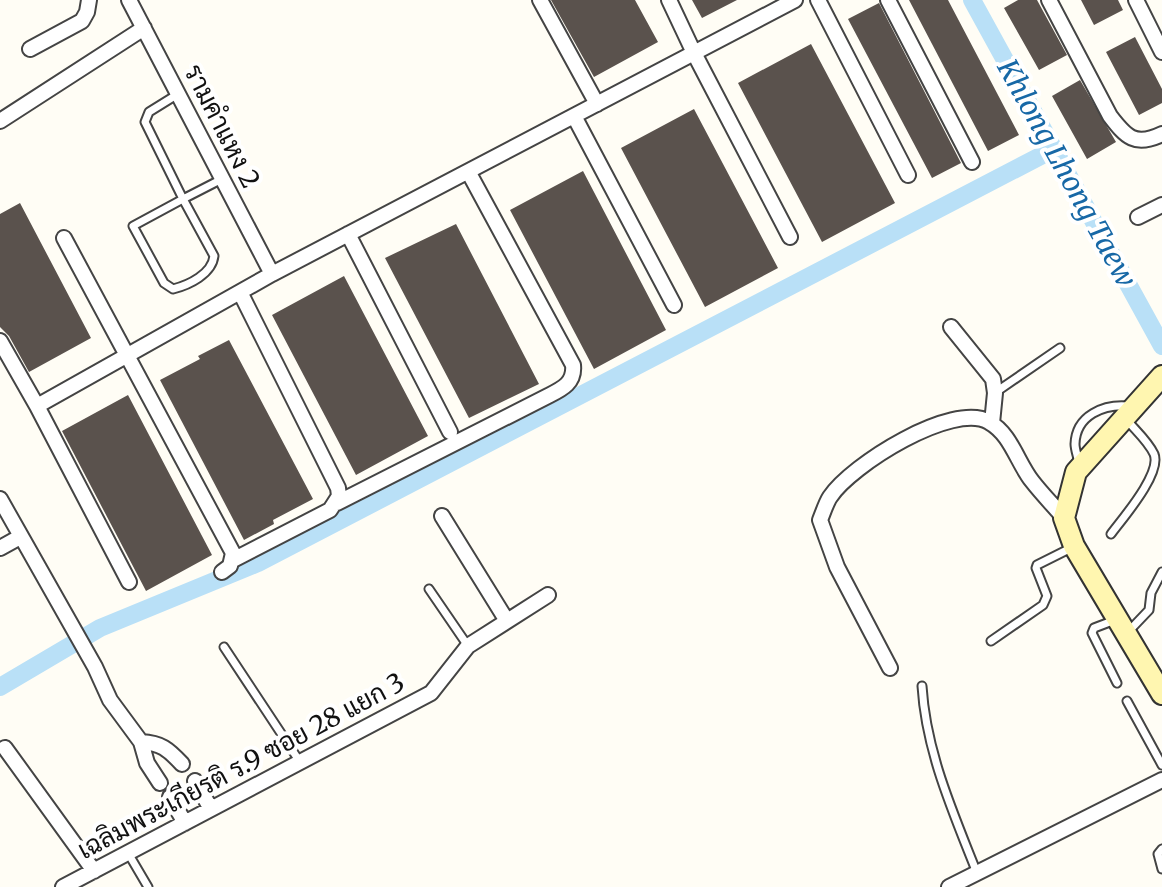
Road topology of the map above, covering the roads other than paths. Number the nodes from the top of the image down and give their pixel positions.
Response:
1 (89, 0) edge
2 (540, 0) edge
3 (669, 0) edge
4 (795, 0) edge
5 (818, 0) edge
6 (888, 0) edge
7 (1049, 0) edge
8 (1136, 0) edge
9 (132, 1) edge
10 (144, 28) junction
11 (30, 49) dead end
12 (1162, 52) edge
13 (694, 53) junction
14 (178, 94) junction
15 (597, 104) junction
16 (574, 116) junction
17 (0, 121) edge
18 (1162, 134) edge
19 (972, 162) dead end
20 (469, 173) junction
21 (908, 175) dead end
22 (222, 179) junction
23 (183, 199) junction
24 (1162, 205) edge
25 (1138, 217) dead end
26 (348, 234) junction
27 (790, 237) dead end
28 (64, 238) dead end
29 (272, 274) junction
30 (240, 292) junction
31 (674, 305) dead end
32 (951, 327) dead end
33 (0, 341) edge
34 (1060, 348) dead end
35 (128, 353) junction
36 (1161, 377) edge
37 (995, 393) junction
38 (37, 406) junction
39 (1130, 412) junction
40 (992, 423) junction
41 (450, 432) dead end
42 (0, 499) edge
43 (337, 503) junction
44 (442, 516) dead end
45 (1069, 532) junction
46 (1111, 534) dead end
47 (20, 537) junction
48 (0, 548) edge
49 (233, 560) junction
50 (222, 572) dead end
51 (1162, 572) edge
52 (129, 582) dead end
53 (429, 589) dead end
54 (548, 595) dead end
55 (507, 621) junction
56 (1122, 626) junction
57 (991, 641) dead end
58 (468, 646) junction
59 (224, 647) dead end
60 (890, 668) dead end
61 (1156, 669) edge
62 (1117, 683) dead end
63 (922, 686) dead end
64 (1162, 694) edge
65 (1127, 701) dead end
66 (141, 742) junction
67 (5, 748) dead end
68 (300, 762) junction
69 (182, 764) dead end
70 (1162, 765) edge
71 (1162, 780) edge
72 (195, 781) dead end
73 (160, 783) dead end
74 (170, 797) dead end
75 (211, 809) junction
76 (185, 823) junction
77 (1162, 849) edge
78 (128, 853) junction
79 (1162, 869) edge
80 (94, 871) junction
81 (977, 873) junction
82 (63, 887) edge
83 (148, 887) edge
84 (949, 887) edge

1 - 11 street
2 - 15 street
3 - 13 street
4 - 13 street
5 - 21 street
6 - 19 street
7 - 18 street
8 - 12 street
9 - 10 street, รามคำแหง 2
10 - 14 street, รามคำแหง 2
10 - 17 street
13 - 15 street
13 - 27 street
14 - 22 street, รามคำแหง 2
14 - 23 lane
15 - 16 street
16 - 20 street
16 - 31 street
20 - 26 street
20 - 43 street
22 - 23 lane
22 - 29 street, รามคำแหง 2
23 - 23 lane
24 - 25 street
26 - 29 street
26 - 41 street
28 - 35 street
29 - 30 street
30 - 35 street
30 - 43 street
32 - 37 street
33 - 38 street
34 - 37 lane
35 - 38 street
35 - 49 street
36 - 39 main road
37 - 40 street
38 - 52 street
39 - 45 main road
39 - 46 lane
40 - 45 street
40 - 60 street
42 - 47 street
43 - 49 street
44 - 55 street
45 - 56 main road
45 - 57 lane
47 - 48 street
47 - 66 street
49 - 50 street
51 - 56 lane
53 - 58 lane
54 - 55 street, เฉลิมพระเกียรติ ร.9 ซอย 28 แยก 3
55 - 58 street, เฉลิมพระเกียรติ ร.9 ซอย 28 แยก 3
56 - 61 main road
56 - 62 lane
58 - 68 street, เฉลิมพระเกียรติ ร.9 ซอย 28 แยก 3
59 - 68 lane
61 - 64 main road
63 - 81 lane
65 - 70 lane
66 - 69 street
66 - 73 street
67 - 80 street
68 - 75 street, เฉลิมพระเกียรติ ร.9 ซอย 28 แยก 3
71 - 81 street
72 - 75 street
74 - 76 street
75 - 76 street, เฉลิมพระเกียรติ ร.9 ซอย 28 แยก 3
76 - 78 street, เฉลิมพระเกียรติ ร.9 ซอย 28 แยก 3
77 - 79 lane
78 - 80 street, เฉลิมพระเกียรติ ร.9 ซอย 28 แยก 3
78 - 83 lane
80 - 82 street, เฉลิมพระเกียรติ ร.9 ซอย 28 แยก 3
81 - 84 street

